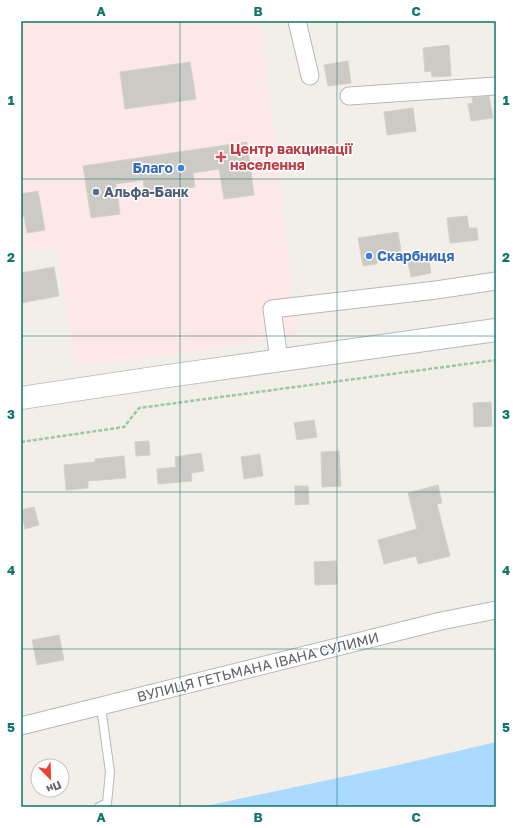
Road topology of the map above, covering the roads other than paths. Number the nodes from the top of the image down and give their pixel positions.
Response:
1 (297, 21) edge
2 (310, 76) dead end
3 (496, 86) edge
4 (349, 96) dead end
5 (496, 281) edge
6 (496, 330) edge
7 (280, 360) junction
8 (21, 398) edge
9 (496, 610) edge
10 (101, 707) junction
11 (21, 726) edge
12 (99, 807) edge

1 - 2 street
3 - 4 street
5 - 7 street
6 - 7 main road
7 - 8 main road
9 - 10 street, ВУЛИЦЯ ГЕТЬМАНА ІВАНА СУЛИМИ
10 - 11 street, ВУЛИЦЯ ГЕТЬМАНА ІВАНА СУЛИМИ
10 - 12 lane

